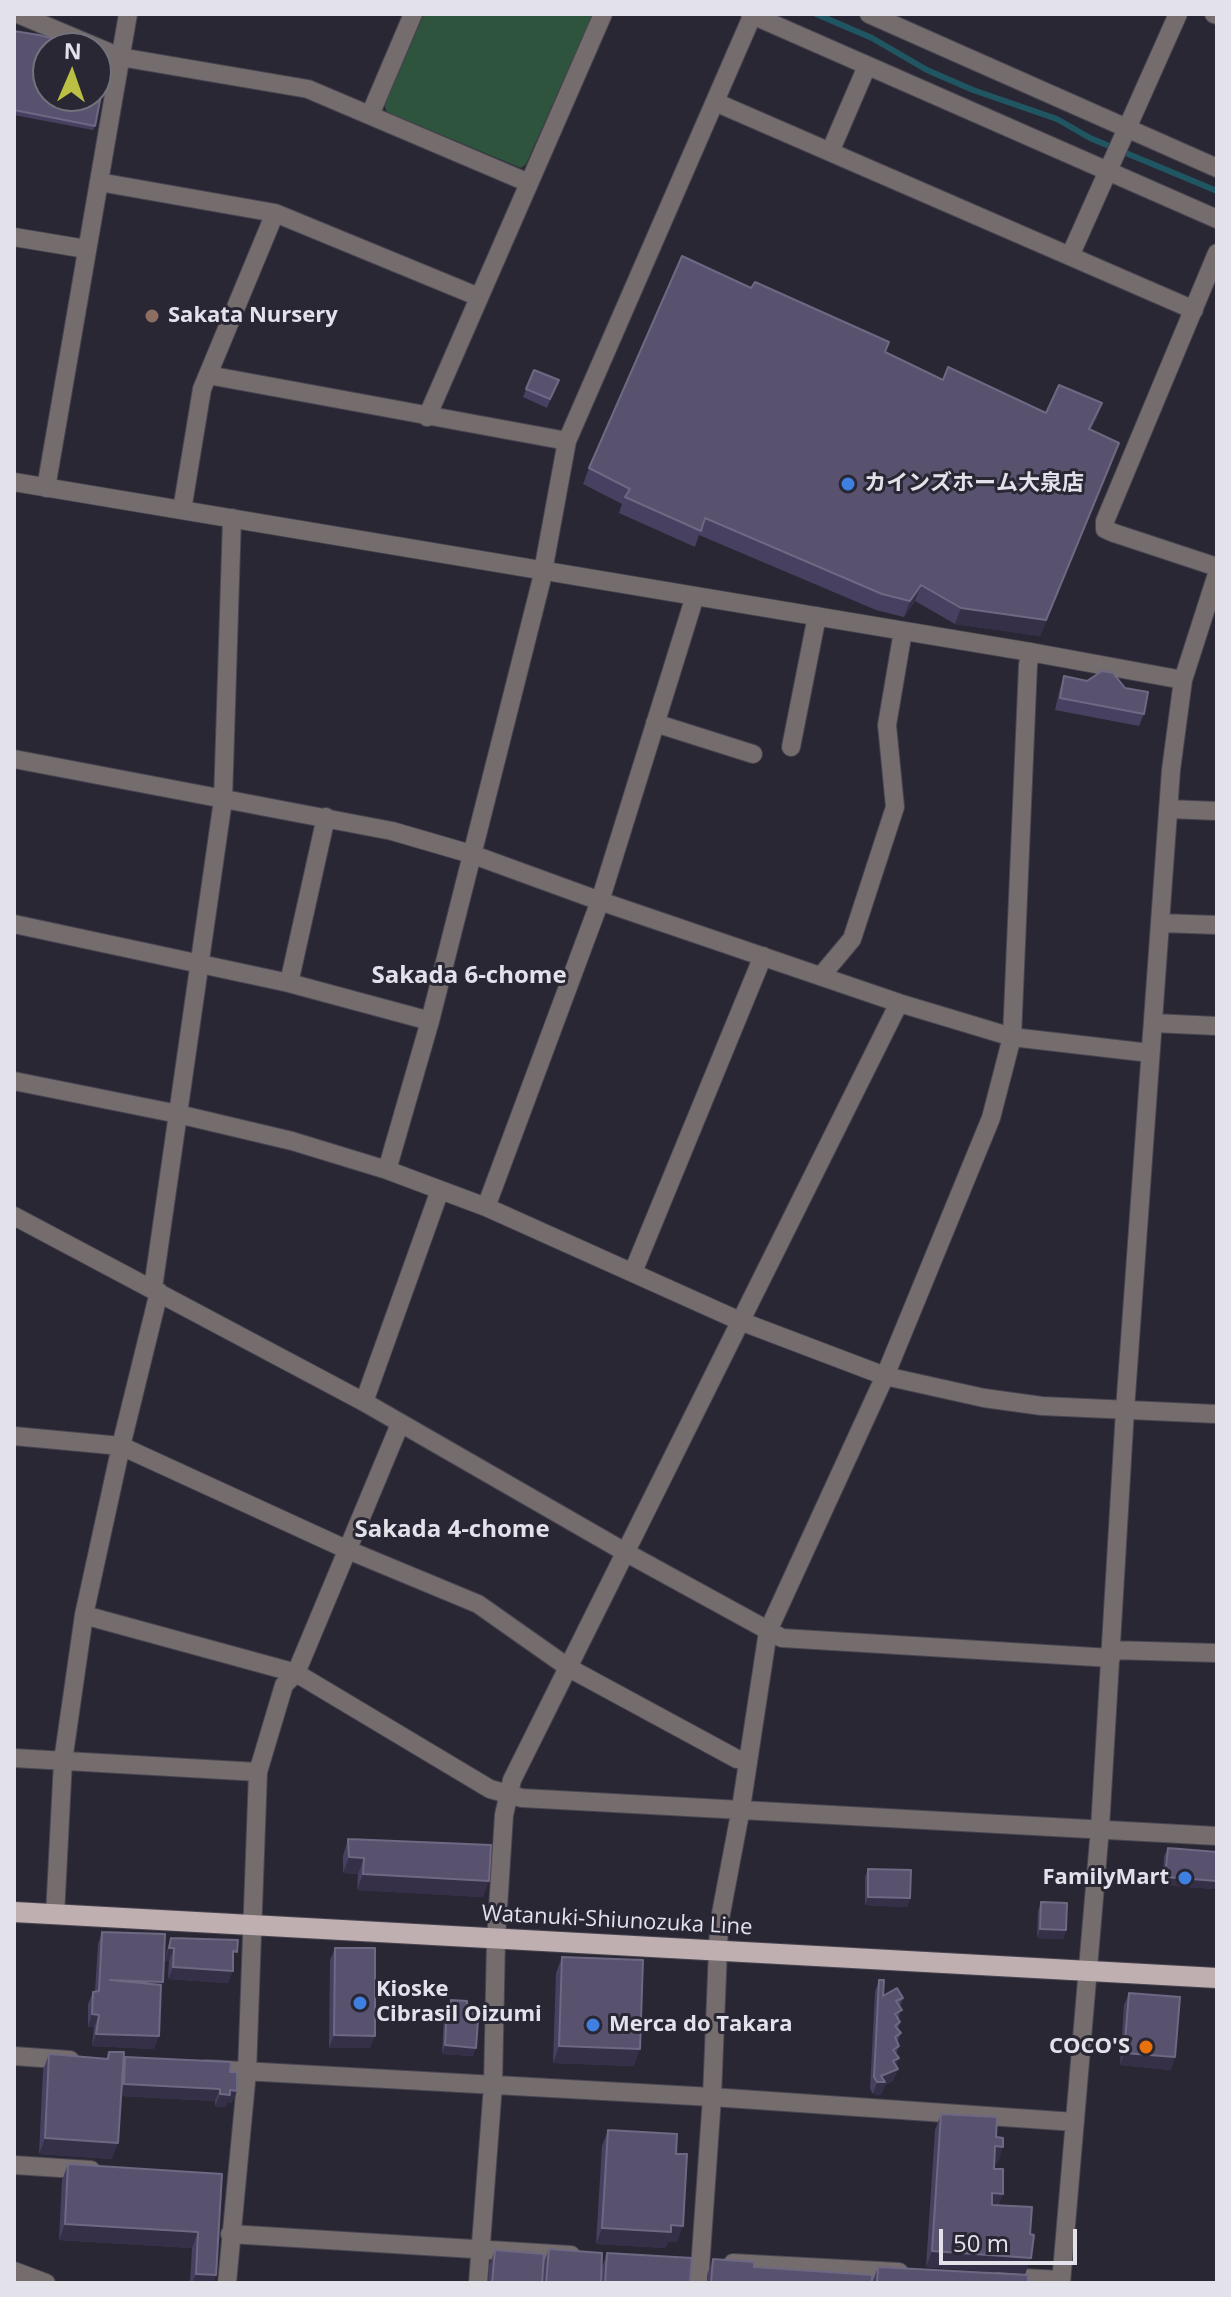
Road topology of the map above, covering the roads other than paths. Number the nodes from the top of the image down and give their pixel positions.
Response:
1 (18, 14) edge
2 (128, 14) edge
3 (413, 14) edge
4 (603, 14) edge
5 (752, 14) edge
6 (869, 14) edge
7 (1178, 14) edge
8 (120, 57) junction
9 (867, 66) junction
10 (715, 102) junction
11 (370, 115) junction
12 (1126, 127) junction
13 (830, 152) junction
14 (1217, 168) edge
15 (1107, 171) junction
16 (99, 182) junction
17 (529, 183) junction
18 (275, 213) junction
19 (1217, 219) edge
20 (14, 237) edge
21 (86, 249) junction
22 (1217, 253) edge
23 (1070, 256) junction
24 (479, 297) junction
25 (1194, 310) junction
26 (208, 375) junction
27 (427, 417) junction
28 (567, 441) junction
29 (14, 482) edge
30 (46, 488) junction
31 (182, 510) junction
32 (232, 518) junction
33 (1217, 567) edge
34 (543, 570) junction
35 (1217, 574) edge
36 (695, 596) junction
37 (817, 616) junction
38 (903, 631) junction
39 (1030, 652) junction
40 (1183, 680) junction
41 (655, 723) junction
42 (791, 747) dead end
43 (753, 754) dead end
44 (14, 759) edge
45 (223, 800) junction
46 (1168, 809) junction
47 (1217, 811) edge
48 (326, 817) junction
49 (471, 854) junction
50 (600, 901) junction
51 (1161, 923) junction
52 (14, 924) edge
53 (1217, 925) edge
54 (763, 956) junction
55 (201, 963) junction
56 (821, 976) junction
57 (289, 983) junction
58 (899, 1003) junction
59 (430, 1021) junction
60 (1153, 1023) junction
61 (1217, 1026) edge
62 (1012, 1037) junction
63 (1150, 1053) junction
64 (14, 1081) edge
65 (178, 1114) junction
66 (387, 1170) junction
67 (440, 1190) junction
68 (486, 1207) junction
69 (14, 1216) edge
70 (633, 1272) junction
71 (156, 1290) junction
72 (740, 1321) junction
73 (885, 1376) junction
74 (364, 1402) junction
75 (1125, 1410) junction
76 (1217, 1414) edge
77 (400, 1424) junction
78 (14, 1436) edge
79 (121, 1446) junction
80 (348, 1550) junction
81 (625, 1552) junction
82 (84, 1615) junction
83 (768, 1631) junction
84 (1217, 1653) edge
85 (1111, 1654) junction
86 (569, 1668) junction
87 (296, 1673) junction
88 (14, 1758) edge
89 (747, 1760) junction
90 (63, 1761) junction
91 (258, 1772) junction
92 (507, 1794) junction
93 (741, 1808) junction
94 (1100, 1828) junction
95 (1217, 1836) edge
96 (14, 1912) edge
97 (55, 1915) junction
98 (250, 1924) junction
99 (496, 1939) junction
100 (717, 1951) junction
101 (1088, 1972) junction
102 (1217, 1978) edge
103 (14, 2056) edge
104 (92, 2061) edge
105 (185, 2067) edge
106 (247, 2072) junction
107 (493, 2085) junction
108 (712, 2097) junction
109 (1075, 2122) junction
110 (14, 2165) edge
111 (109, 2171) edge
112 (230, 2234) junction
113 (480, 2250) junction
114 (590, 2256) edge
115 (693, 2261) junction
116 (14, 2271) edge
117 (920, 2273) edge
118 (983, 2276) edge
119 (1061, 2282) edge
120 (46, 2283) edge
121 (227, 2283) edge
122 (478, 2283) edge
123 (699, 2283) edge

1 - 8 street
2 - 8 street
3 - 11 street
4 - 17 street
5 - 9 street
5 - 10 street
6 - 12 street
7 - 12 street
8 - 11 street
8 - 16 street
9 - 13 street
9 - 15 street
10 - 13 street
10 - 28 street
11 - 17 street
12 - 14 street
12 - 15 street
13 - 23 street
15 - 19 street
15 - 23 street
16 - 18 street
16 - 21 street
17 - 24 street
18 - 24 street
18 - 26 street
20 - 21 street
21 - 30 street
22 - 25 street
23 - 25 street
24 - 27 street
25 - 33 street
26 - 27 street
26 - 31 street
27 - 28 street
28 - 34 street
29 - 30 street
30 - 31 street
31 - 32 street
32 - 34 street
32 - 45 street
34 - 36 street
34 - 49 street
35 - 40 street
36 - 37 street
36 - 41 street
37 - 38 street
37 - 42 street
38 - 39 street
38 - 56 street
39 - 40 street
39 - 62 street
40 - 46 street
41 - 43 street
41 - 50 street
44 - 45 street
45 - 48 street
45 - 55 street
46 - 47 street
46 - 51 street
48 - 49 street
48 - 57 street
49 - 50 street
49 - 59 street
50 - 54 street
50 - 68 street
51 - 53 street
51 - 60 street
52 - 55 street
54 - 56 street
54 - 70 street
55 - 57 street
55 - 65 street
56 - 58 street
57 - 59 street
58 - 62 street
58 - 72 street
59 - 66 street
60 - 61 street
60 - 63 street
62 - 63 street
62 - 73 street
63 - 75 street
64 - 65 street
65 - 66 street
65 - 71 street
66 - 67 street
67 - 68 street
67 - 74 street
68 - 70 street
69 - 71 street
70 - 72 street
71 - 74 street
71 - 79 street
72 - 73 street
72 - 81 street
73 - 75 street
73 - 83 street
74 - 77 street
75 - 76 street
75 - 85 street
77 - 80 street
77 - 81 street
78 - 79 street
79 - 80 street
79 - 82 street
80 - 86 street
80 - 87 street
81 - 83 street
81 - 86 street
82 - 87 street
82 - 90 street
83 - 85 street
83 - 89 street
84 - 85 street
85 - 94 street
86 - 89 street
86 - 92 street
87 - 91 street
87 - 92 street
88 - 90 street
89 - 93 street
90 - 91 street
90 - 97 street
91 - 98 street
92 - 93 street
92 - 99 street
93 - 94 street
93 - 100 street
94 - 95 street
94 - 101 street
96 - 97 main road, Watanuki-Shiunozuka Line
97 - 98 main road, Watanuki-Shiunozuka Line
98 - 99 main road, Watanuki-Shiunozuka Line
98 - 106 street
99 - 100 main road, Watanuki-Shiunozuka Line
99 - 107 street
100 - 101 main road, Watanuki-Shiunozuka Line
100 - 108 street
101 - 102 main road, Watanuki-Shiunozuka Line
101 - 109 street
103 - 104 street
105 - 106 street
106 - 107 street
106 - 112 street
107 - 108 street
107 - 113 street
108 - 109 street
108 - 115 street
109 - 119 street
110 - 111 street
112 - 113 street
112 - 121 street
113 - 114 street
113 - 122 street
115 - 117 street
115 - 123 street
116 - 120 street
118 - 119 street

